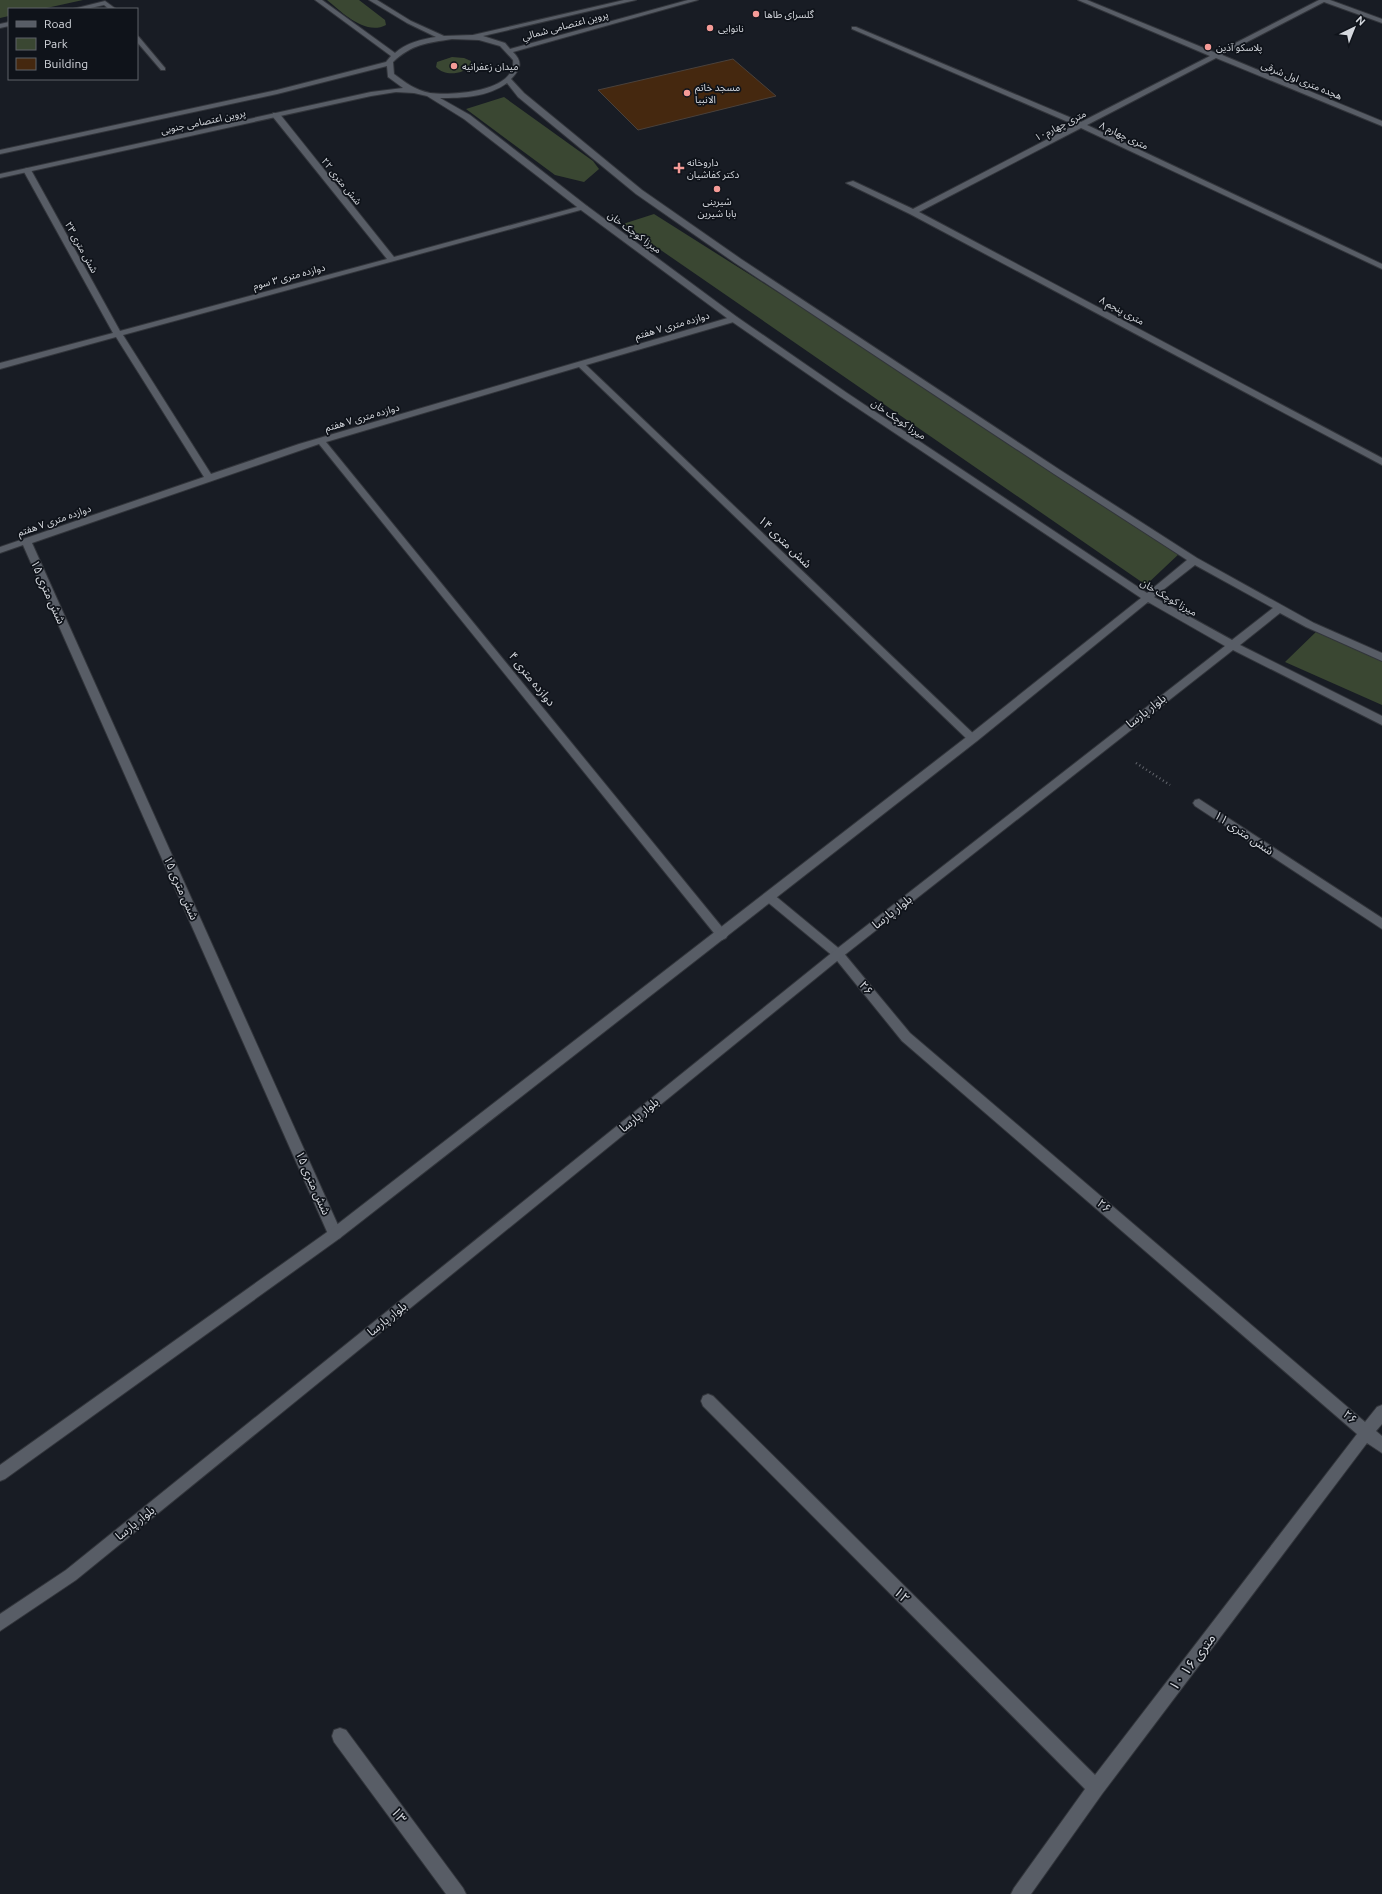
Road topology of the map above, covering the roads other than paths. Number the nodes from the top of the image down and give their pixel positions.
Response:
1 (318, 0) edge
2 (372, 0) edge
3 (632, 0) edge
4 (695, 0) edge
5 (1081, 0) edge
6 (1324, 0) edge
7 (111, 6) edge
8 (81, 8) edge
9 (1382, 21) edge
10 (854, 28) dead end
11 (441, 37) junction
12 (472, 37) junction
13 (138, 39) edge
14 (510, 50) junction
15 (394, 55) junction
16 (1216, 56) junction
17 (388, 64) junction
18 (163, 69) dead end
19 (508, 79) junction
20 (411, 90) junction
21 (430, 95) junction
22 (276, 115) junction
23 (1382, 124) edge
24 (1081, 125) junction
25 (0, 152) edge
26 (27, 170) junction
27 (0, 176) edge
28 (850, 183) dead end
29 (584, 208) junction
30 (914, 212) junction
31 (392, 259) junction
32 (1382, 267) edge
33 (734, 319) junction
34 (118, 334) junction
35 (580, 364) junction
36 (0, 366) edge
37 (321, 441) junction
38 (1382, 462) edge
39 (210, 479) junction
40 (26, 541) junction
41 (0, 550) edge
42 (1194, 560) junction
43 (1148, 598) junction
44 (1280, 608) junction
45 (1232, 645) junction
46 (1382, 657) edge
47 (1382, 721) edge
48 (973, 738) junction
49 (1199, 803) road end
50 (769, 897) junction
51 (1382, 924) edge
52 (722, 935) junction
53 (838, 954) junction
54 (336, 1234) junction
55 (708, 1401) dead end
56 (1382, 1412) edge
57 (1368, 1433) junction
58 (1382, 1446) edge
59 (0, 1474) edge
60 (0, 1623) edge
61 (340, 1736) dead end
62 (1096, 1788) junction
63 (457, 1894) edge
64 (1020, 1894) edge

1 - 15 street
2 - 11 street
3 - 12 street, پروین اعتصامی شمالیِ
4 - 14 street, پروین اعتصامی شمالیِ
5 - 16 street, هجده متری اول شرقی
6 - 9 street
6 - 16 street, ۱۰متری چهارم
7 - 8 street
10 - 24 street, ۸ متری چهارم
11 - 12 street
11 - 15 street
12 - 14 street
13 - 18 street
14 - 19 street
15 - 17 street
16 - 23 street, هجده متری اول شرقی
16 - 24 street, ۱۰متری چهارم
17 - 20 street
17 - 25 street, پروین اعتصامی جنوبی
19 - 21 street
19 - 42 street
20 - 21 street
20 - 22 street, پروین اعتصامی جنوبی
21 - 29 street, میرزا کوچک خان
22 - 26 street, پروین اعتصامی جنوبی
22 - 31 street, شش متری ۲۲
24 - 30 street, ۱۰متری چهارم
24 - 32 street, ۸ متری چهارم
26 - 27 street, پروین اعتصامی جنوبی
26 - 34 street, شش متری ۲۳
28 - 30 street, ۸ متری پنجم
29 - 31 street, دوازده متری ۳ سوم
29 - 33 street, میرزا کوچک خان
30 - 38 street, ۸ متری پنجم
31 - 34 street, دوازده متری ۳ سوم
33 - 35 street, دوازده متری ۷ هفتم
33 - 43 street, میرزا کوچک خان
34 - 36 street, دوازده متری ۳ سوم
34 - 39 street, شش متری ۲۳
35 - 37 street, دوازده متری ۷ هفتم
35 - 48 street, شش متری ۱۴
37 - 39 street, دوازده متری ۷ هفتم
37 - 52 street, دوازده متری ۴
39 - 40 street, دوازده متری ۷ هفتم
40 - 41 street, دوازده متری ۷ هفتم
40 - 54 street, شش متری ۱۵
42 - 43 street
42 - 44 street
43 - 45 street, میرزا کوچک خان
43 - 48 street
44 - 45 street, بلوار پارسا
44 - 46 street
45 - 47 street, میرزا کوچک خان
45 - 53 street, بلوار پارسا
48 - 50 street
49 - 51 street, شش متری ۱۱
50 - 52 street
50 - 53 street, ۲۶
52 - 54 street
53 - 57 street, ۲۶
53 - 60 street, بلوار پارسا
54 - 59 street
55 - 62 street, ۱۲
56 - 57 street, ۱۰ متری ۱۶
57 - 58 street, ۲۶
57 - 62 street, ۱۰ متری ۱۶
61 - 63 street, ۱۳
62 - 64 street, ۱۰ متری ۱۶

